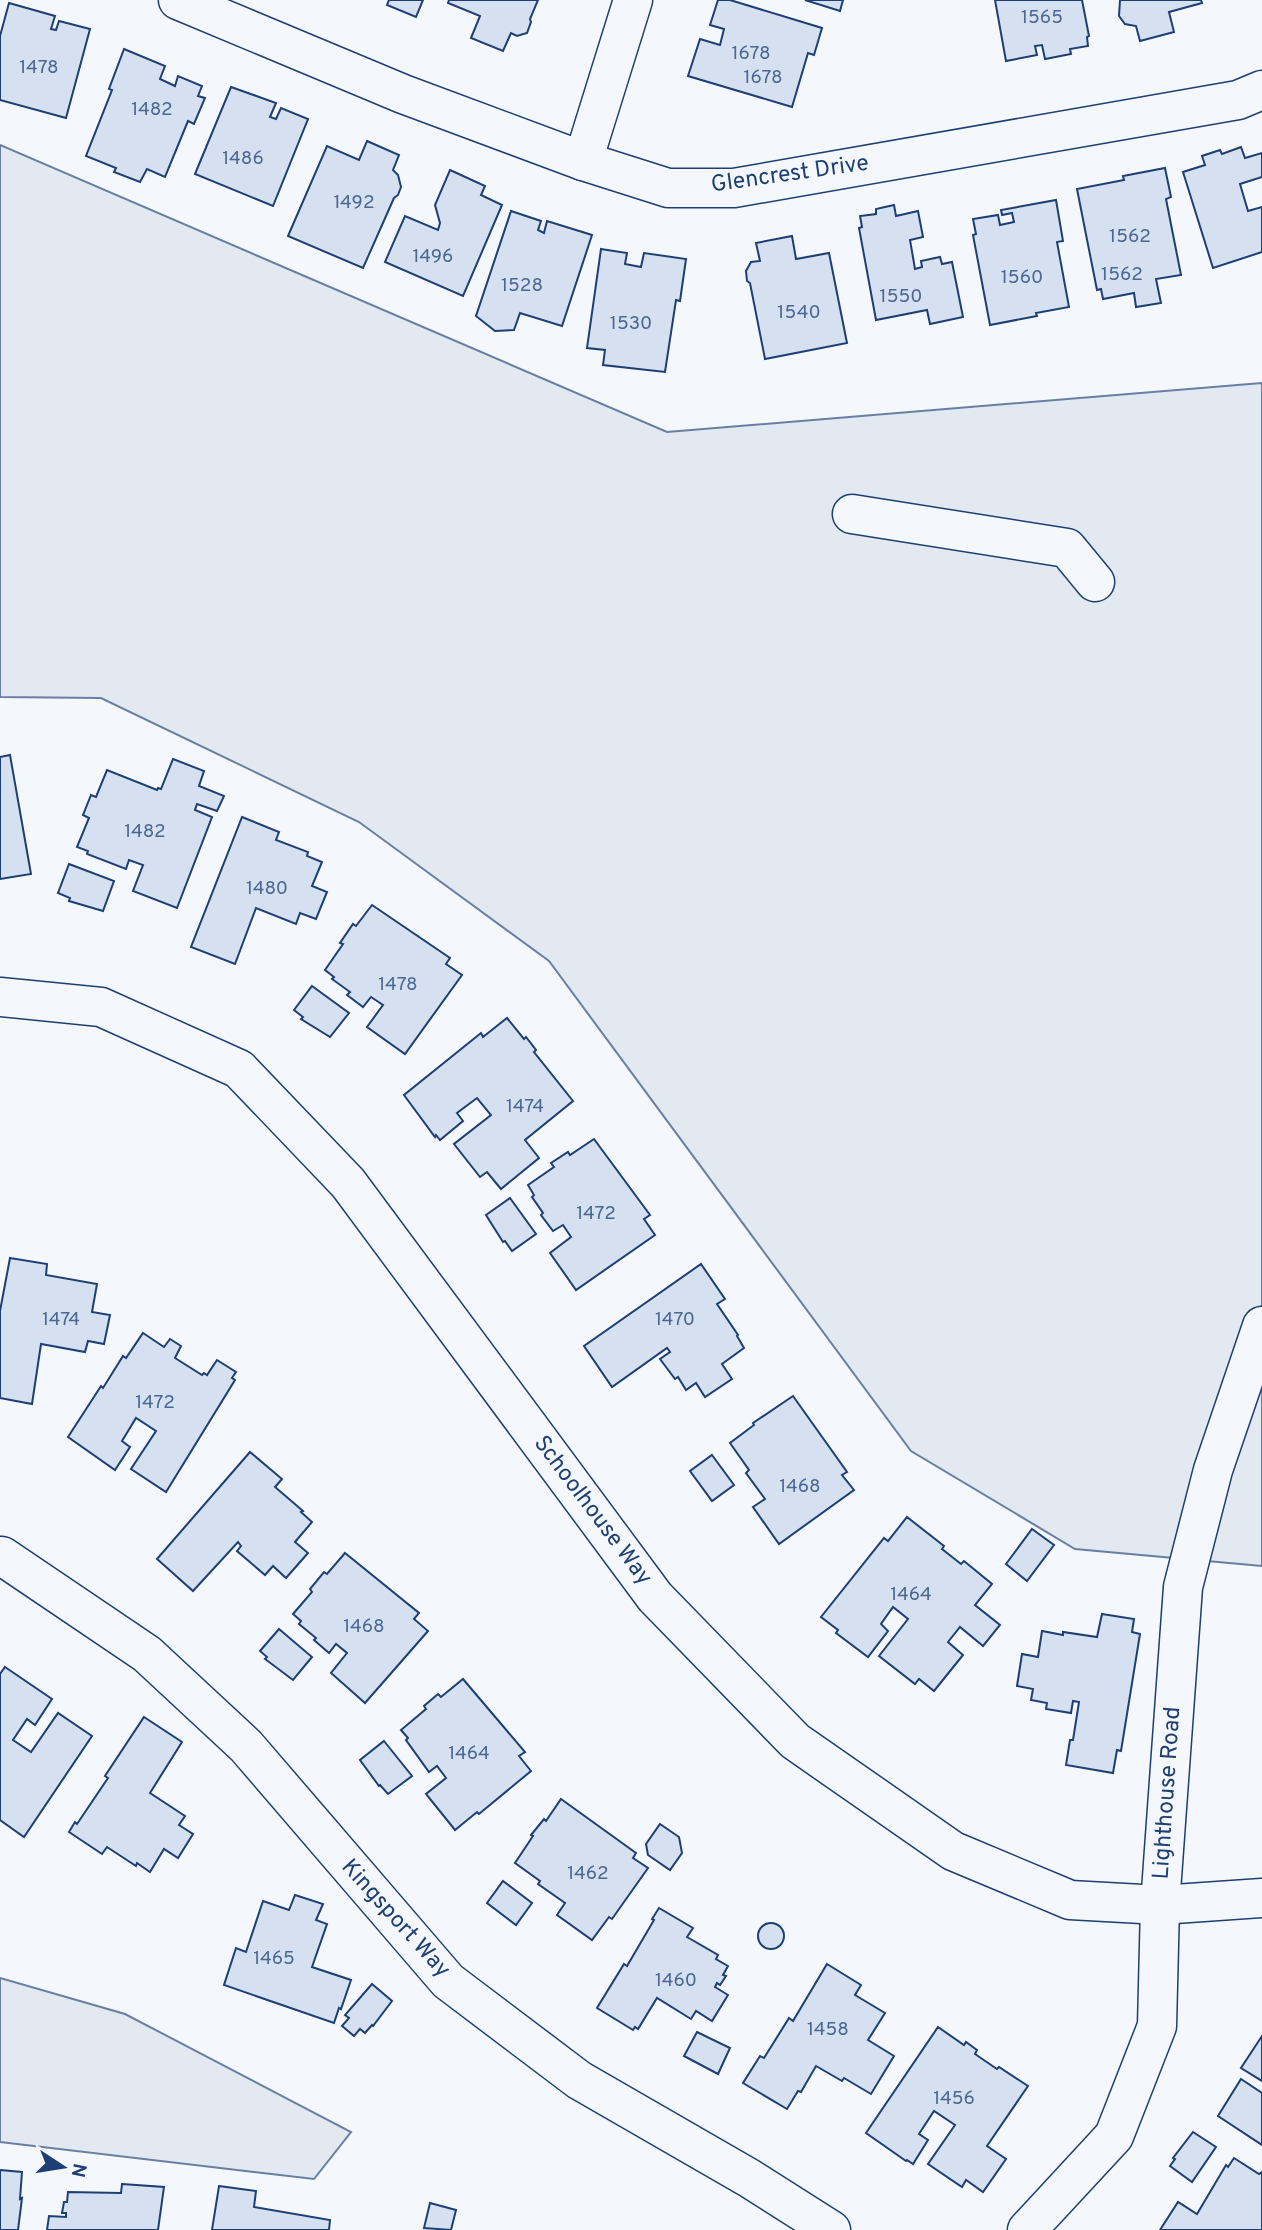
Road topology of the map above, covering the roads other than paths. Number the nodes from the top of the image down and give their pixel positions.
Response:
1 (178, 0) edge
2 (633, 0) edge
3 (1262, 90) edge
4 (583, 161) junction
5 (852, 513) dead end
6 (1095, 582) dead end
7 (0, 997) edge
8 (1262, 1326) edge
9 (2, 1556) dead end
10 (1262, 1898) edge
11 (1160, 1905) junction
12 (831, 2230) edge
13 (1027, 2230) edge

1 - 4 street, Glencrest Drive
2 - 4 street
3 - 4 street, Glencrest Drive
5 - 6 street
7 - 11 street, Schoolhouse Way
8 - 11 street, Lighthouse Road
9 - 12 street, Kingsport Way
10 - 11 street, Schoolhouse Way
11 - 13 street, Lighthouse Road

